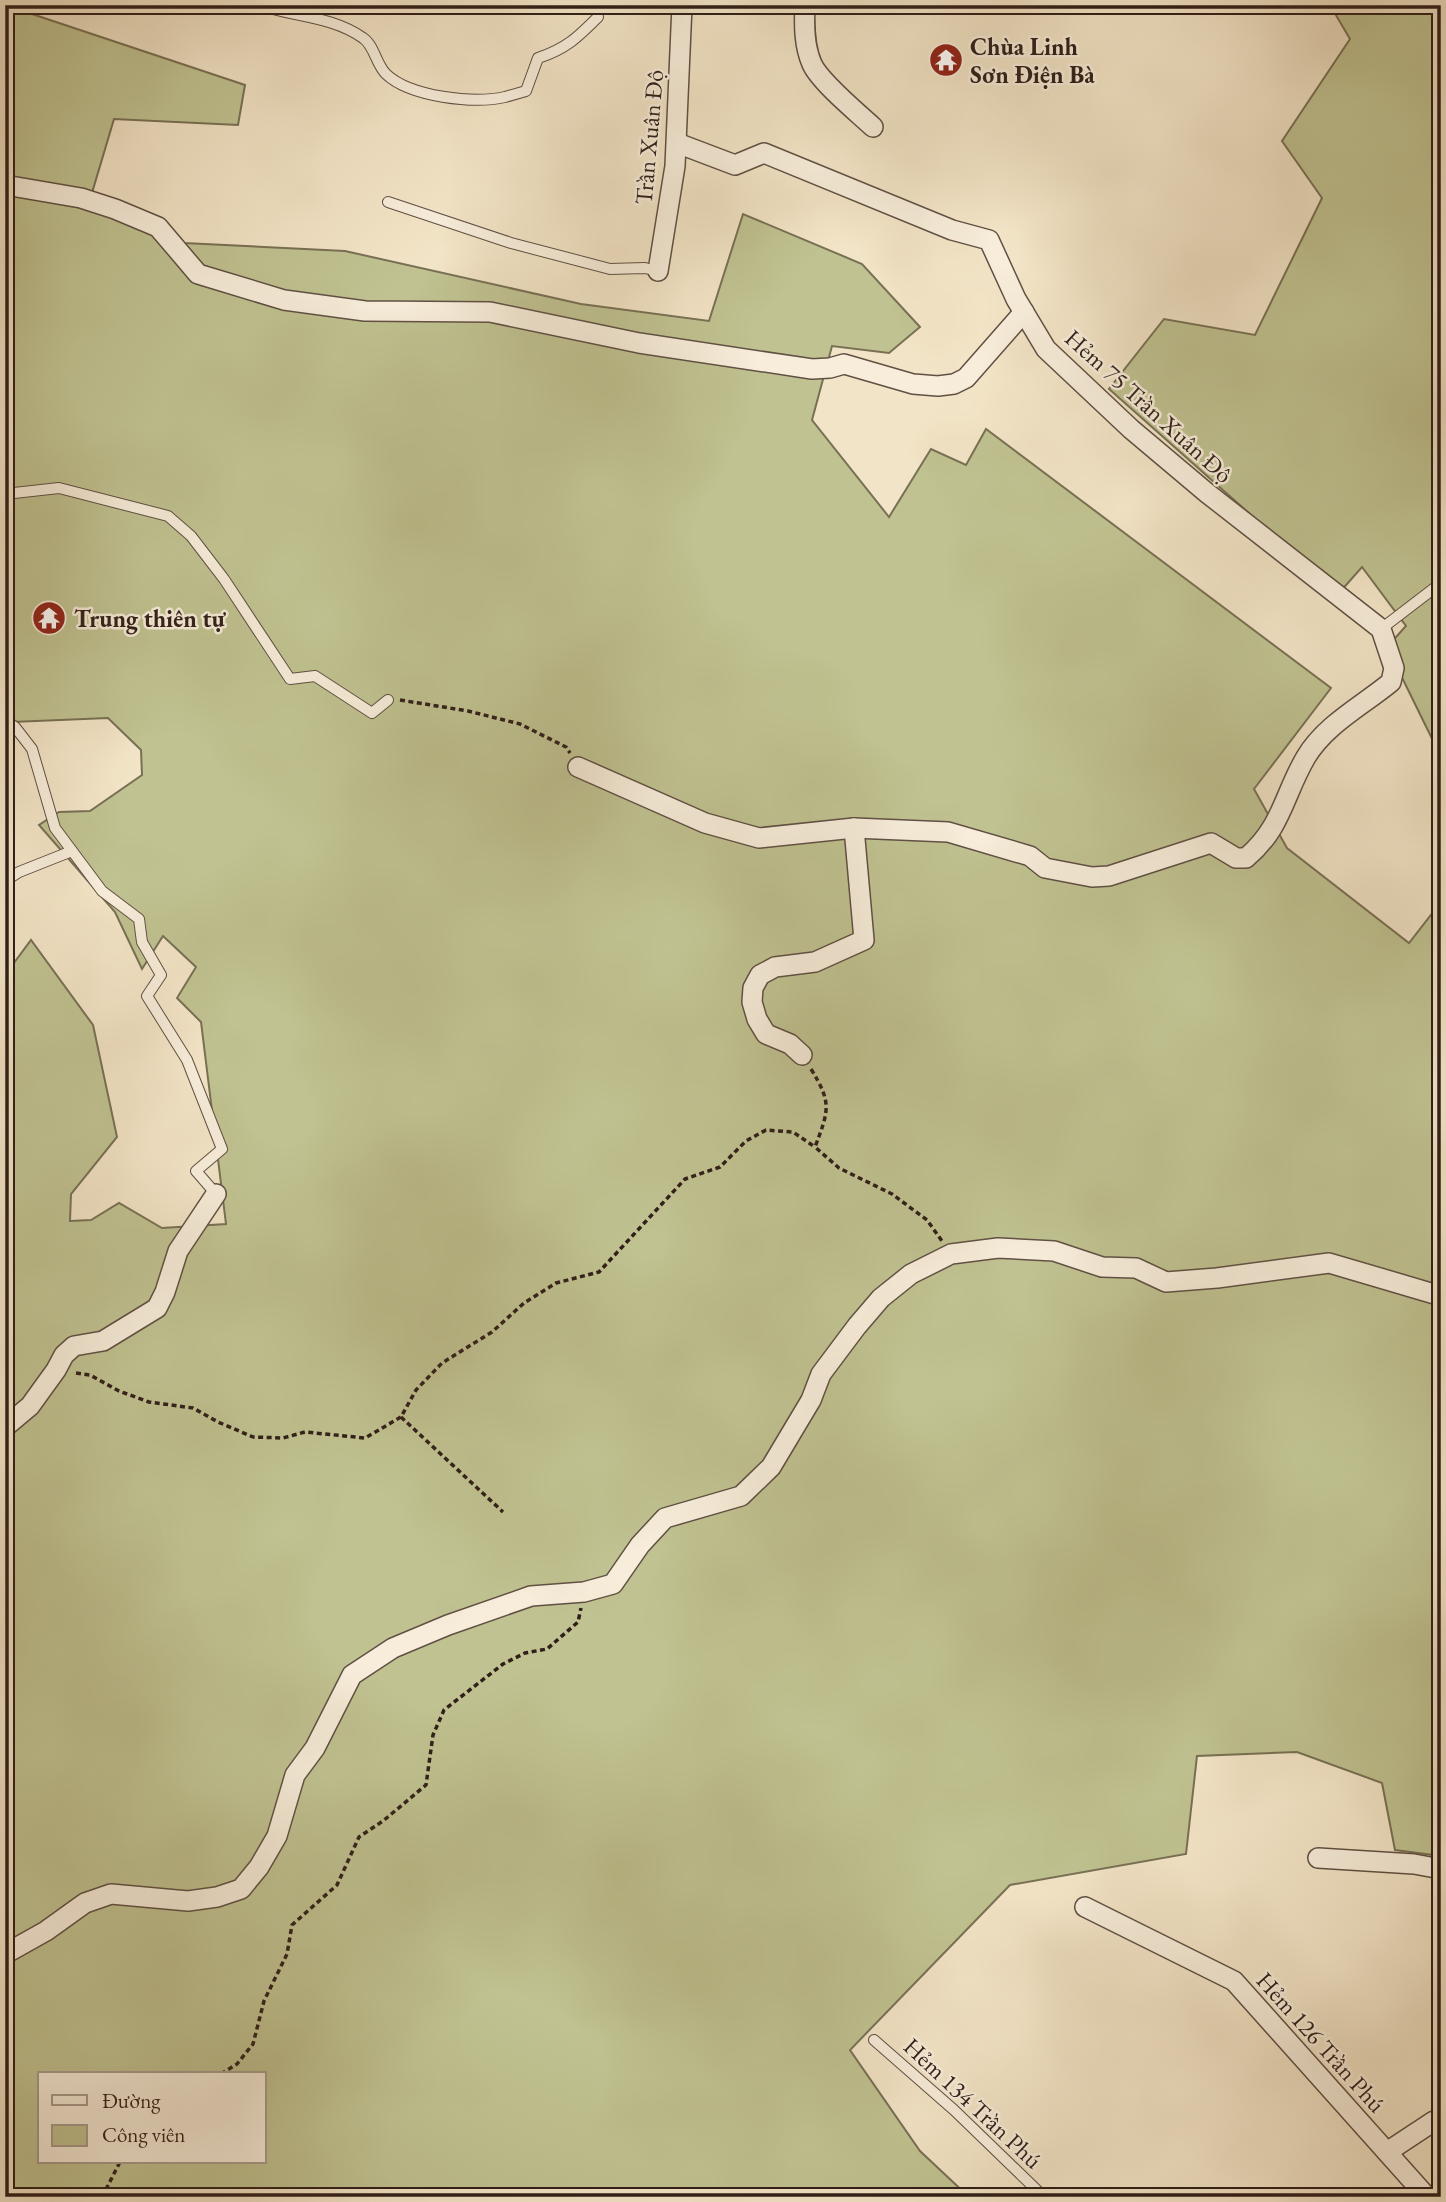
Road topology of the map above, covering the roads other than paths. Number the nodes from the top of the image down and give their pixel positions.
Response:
1 (260, 5) edge
2 (682, 5) edge
3 (805, 5) edge
4 (598, 17) dead end
5 (873, 127) dead end
6 (677, 143) junction
7 (5, 185) edge
8 (388, 202) dead end
9 (658, 271) joint
10 (1024, 312) junction
11 (5, 494) edge
12 (1441, 583) edge
13 (1381, 629) junction
14 (388, 700) road end
15 (5, 720) edge
16 (578, 767) road end
17 (854, 828) junction
18 (72, 851) junction
19 (5, 881) edge
20 (802, 1055) road end
21 (216, 1194) joint
22 (1441, 1296) edge
23 (5, 1427) edge
24 (1318, 1858) dead end
25 (1441, 1869) edge
26 (1085, 1907) dead end
27 (5, 1954) edge
28 (874, 2040) dead end
29 (1441, 2121) edge
30 (1387, 2152) junction
31 (1044, 2197) edge
32 (1427, 2197) edge

1 - 4 lane
2 - 6 street, Trần Xuân Độ
3 - 5 street
6 - 9 street, Trần Xuân Độ
6 - 10 street, Hẻm 75 Trần Xuân Độ
7 - 10 street
8 - 9 lane
10 - 13 street, Hẻm 75 Trần Xuân Độ
11 - 14 lane
12 - 13 lane
13 - 17 street
15 - 18 lane
16 - 17 street
17 - 20 street
18 - 19 lane
18 - 21 lane
21 - 23 street
22 - 27 street
24 - 25 street
26 - 30 street, Hẻm 126 Trần Phú
28 - 31 lane, Hẻm 134 Trần Phú
29 - 30 street
30 - 32 street, Hẻm 126 Trần Phú

